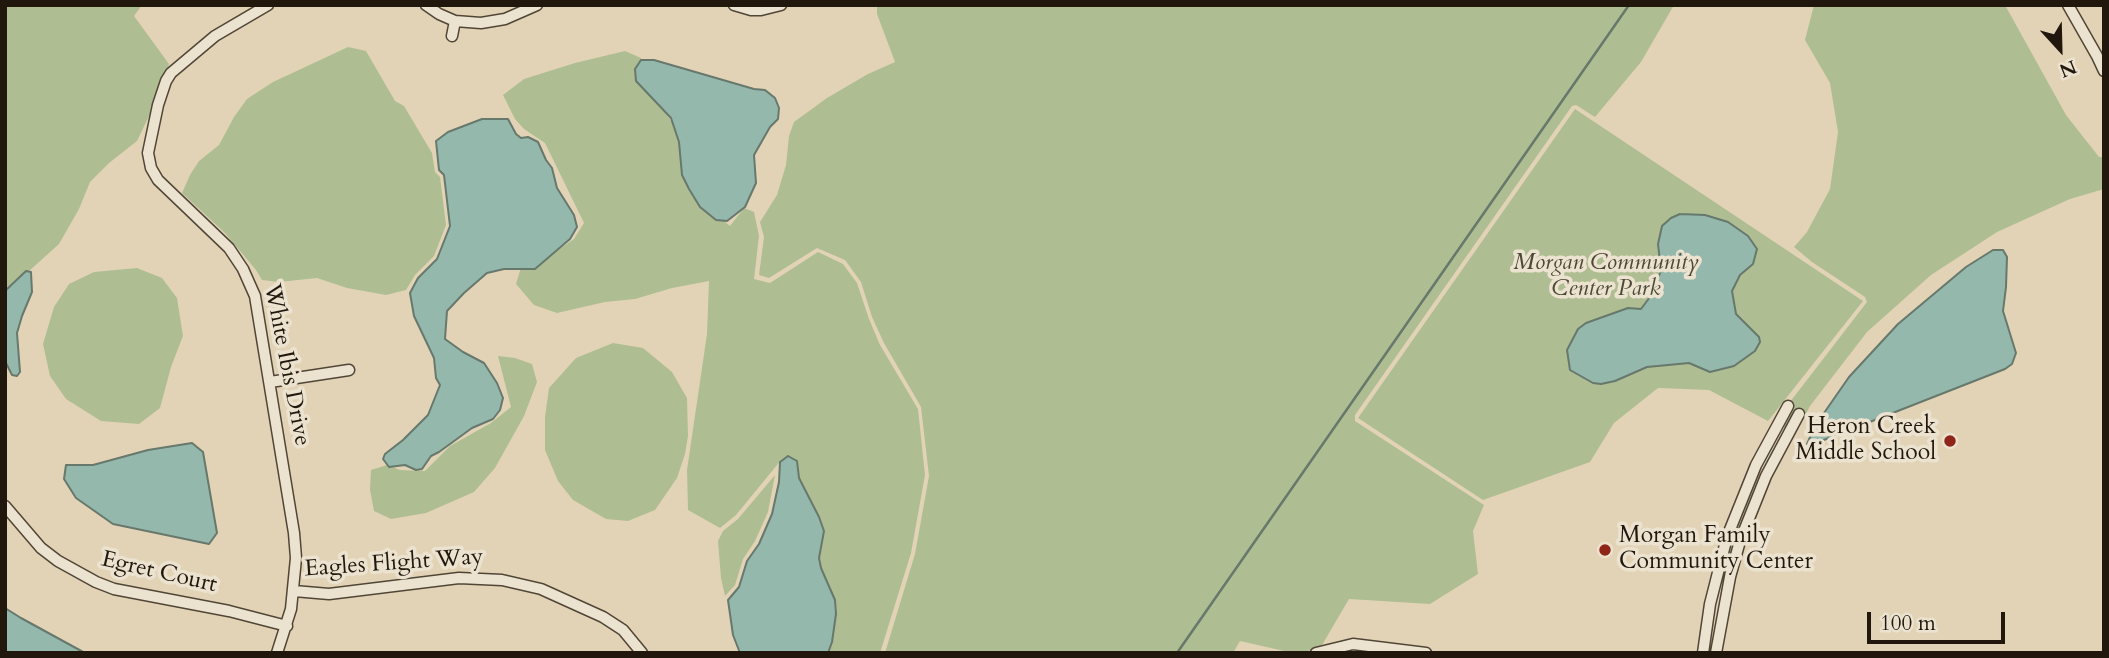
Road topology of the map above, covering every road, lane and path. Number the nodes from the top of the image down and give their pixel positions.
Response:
1 (268, 5) edge
2 (426, 5) edge
3 (537, 5) edge
4 (734, 5) edge
5 (781, 5) edge
6 (2068, 5) edge
7 (456, 21) junction
8 (452, 36) dead end
9 (2104, 71) edge
10 (349, 370) dead end
11 (270, 382) junction
12 (1788, 406) dead end
13 (1799, 414) dead end
14 (5, 506) edge
15 (294, 591) junction
16 (287, 626) junction
17 (277, 653) edge
18 (642, 653) edge
19 (1316, 653) edge
20 (1426, 653) edge
21 (1703, 653) edge
22 (1716, 653) edge

1 - 11 street, White Ibis Drive
2 - 7 street
3 - 7 street
4 - 5 street
6 - 9 street
7 - 8 street
10 - 11 street
11 - 15 street, White Ibis Drive
12 - 21 street
13 - 22 street
14 - 16 street, Egret Court
15 - 16 street, White Ibis Drive
15 - 18 street, Eagles Flight Way
16 - 17 street, White Ibis Drive
19 - 20 street

